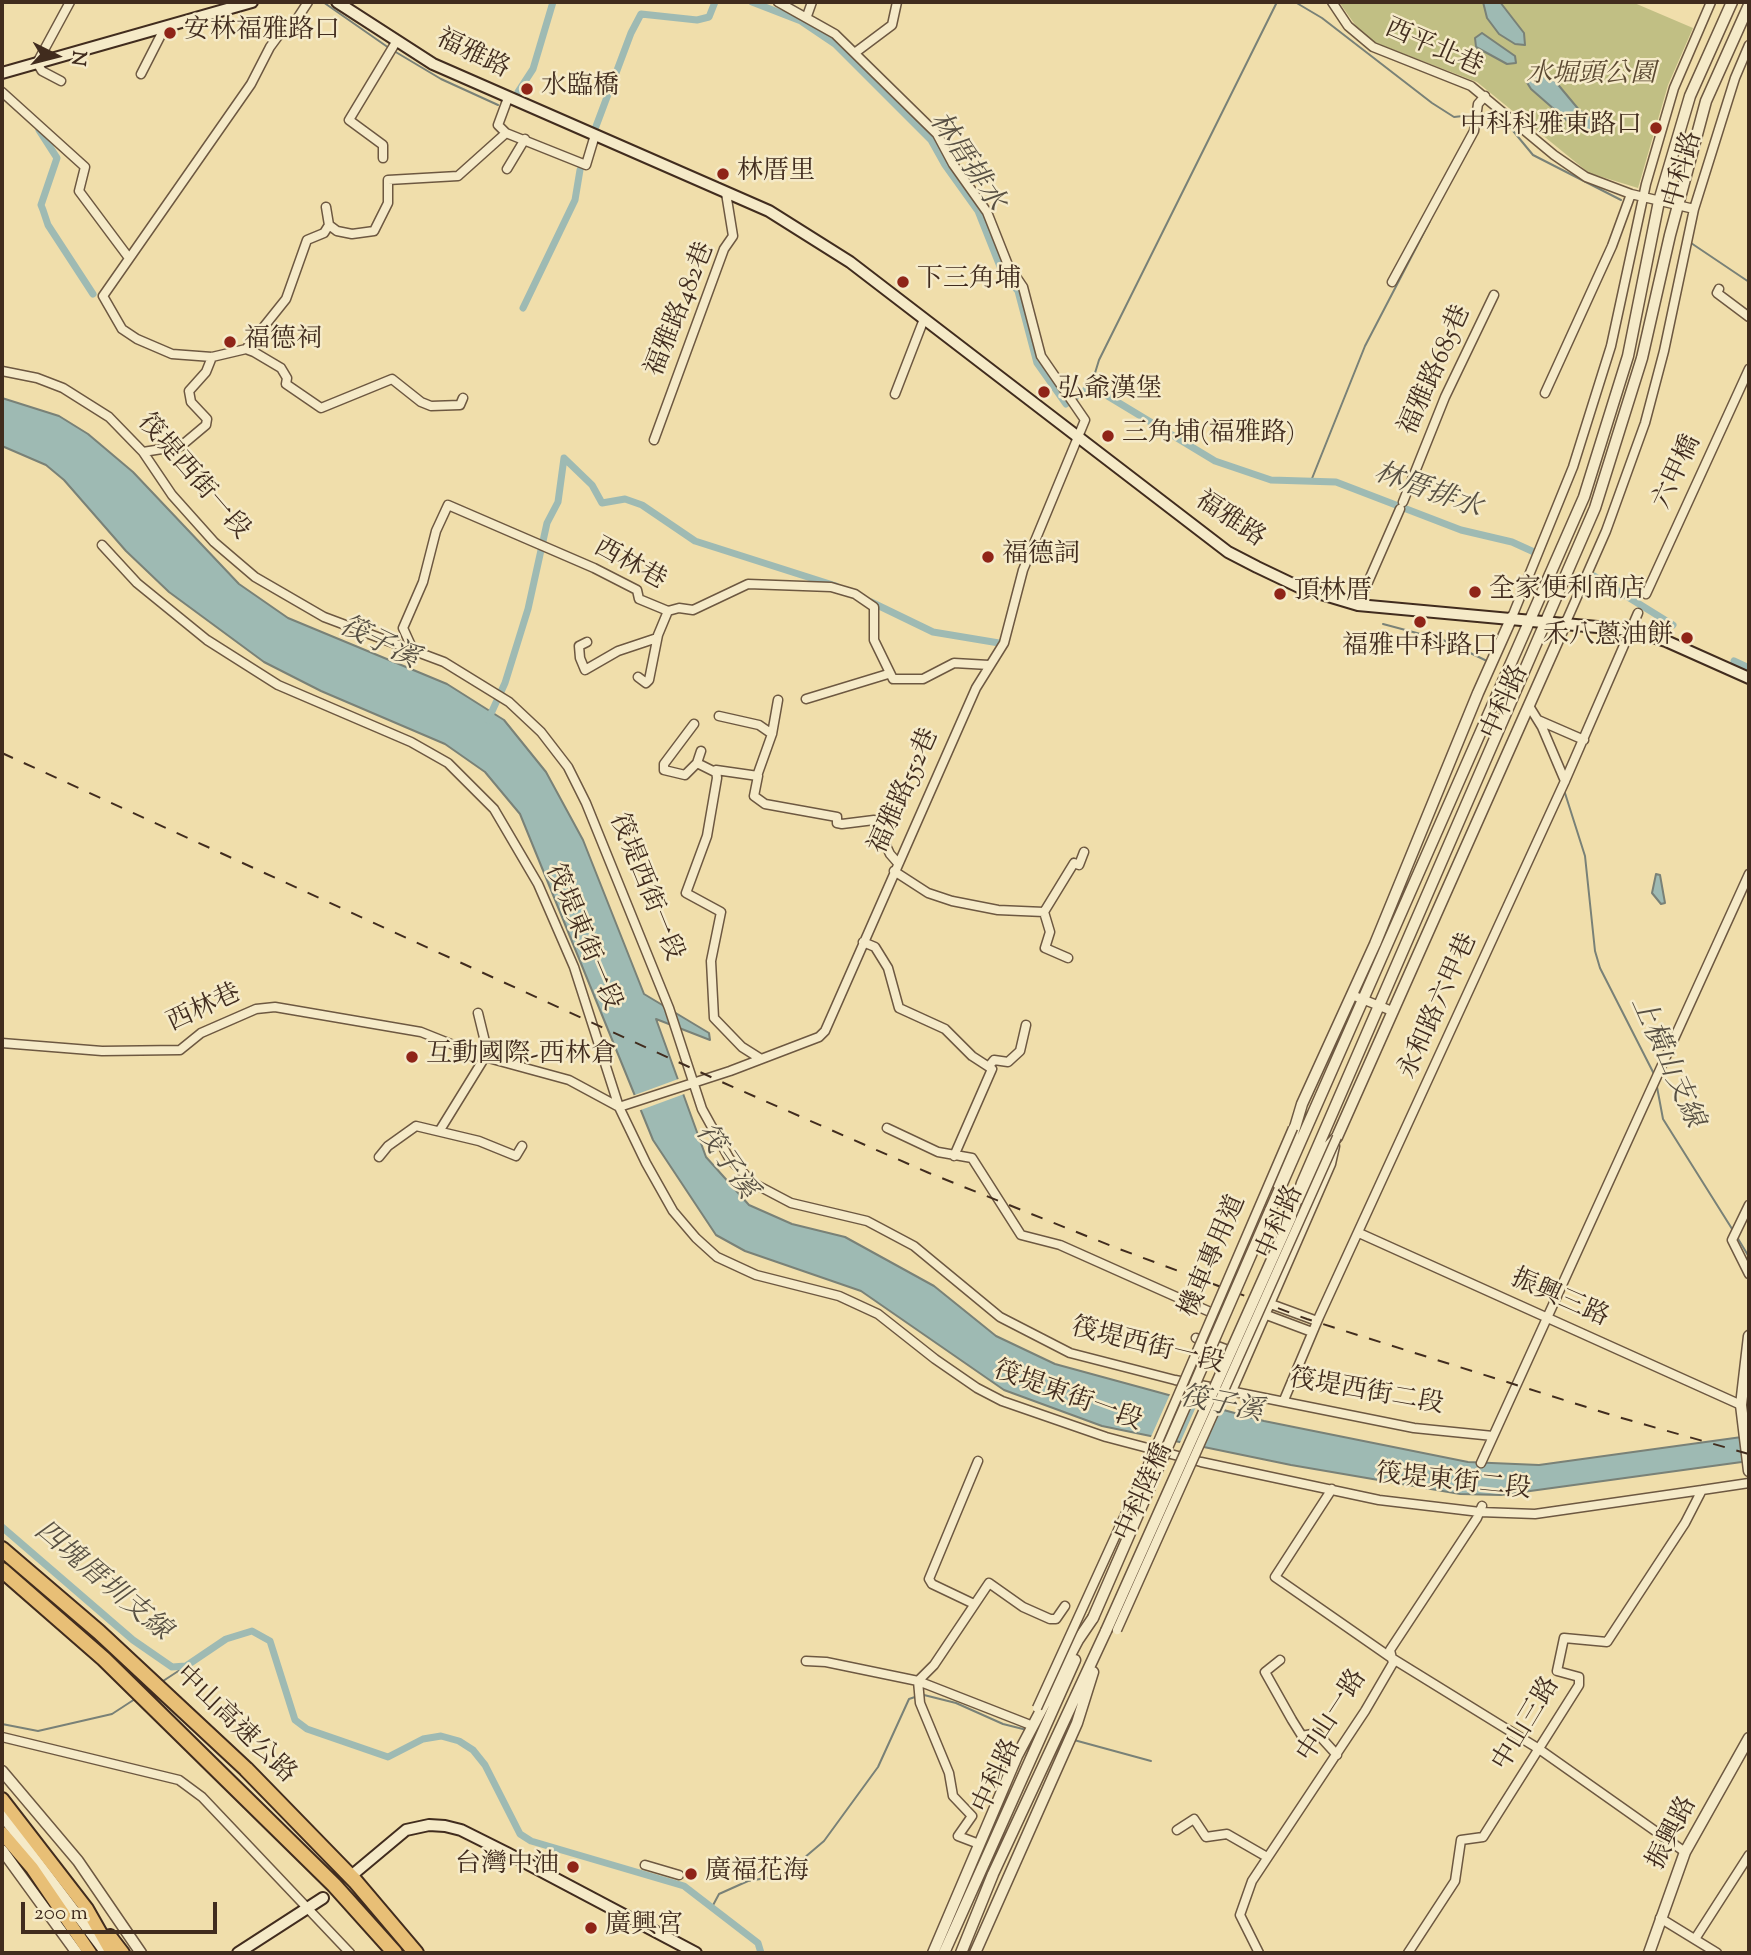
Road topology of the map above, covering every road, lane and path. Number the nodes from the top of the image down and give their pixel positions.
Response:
1 (70, 2) edge
2 (252, 2) edge
3 (308, 2) edge
4 (337, 2) edge
5 (778, 2) edge
6 (812, 2) edge
7 (897, 2) edge
8 (1332, 2) edge
9 (1711, 2) edge
10 (1731, 2) edge
11 (1749, 5) edge
12 (807, 16) junction
13 (165, 27) junction
14 (1749, 46) edge
15 (393, 47) junction
16 (856, 52) junction
17 (37, 63) junction
18 (2, 73) edge
19 (141, 74) dead end
20 (61, 81) dead end
21 (2, 92) edge
22 (1485, 96) junction
23 (509, 99) junction
24 (506, 133) junction
25 (595, 135) junction
26 (525, 139) junction
27 (383, 158) dead end
28 (508, 169) dead end
29 (726, 193) junction
30 (1631, 194) junction
31 (1644, 197) junction
32 (1660, 201) junction
33 (1678, 205) junction
34 (326, 207) dead end
35 (1694, 209) junction
36 (329, 225) junction
37 (130, 258) junction
38 (1392, 282) dead end
39 (1719, 289) dead end
40 (1494, 295) dead end
41 (1749, 317) edge
42 (924, 318) junction
43 (246, 349) junction
44 (212, 357) junction
45 (1749, 369) edge
46 (2, 371) edge
47 (1545, 393) dead end
48 (895, 394) dead end
49 (463, 398) dead end
50 (1077, 434) junction
51 (654, 440) dead end
52 (143, 452) junction
53 (102, 545) dead end
54 (1646, 594) dead end
55 (1358, 605) junction
56 (668, 611) junction
57 (1638, 613) dead end
58 (1512, 617) junction
59 (1532, 619) junction
60 (1546, 620) junction
61 (1566, 621) junction
62 (1630, 630) junction
63 (657, 638) junction
64 (587, 642) dead end
65 (413, 650) junction
66 (989, 665) junction
67 (888, 674) junction
68 (638, 677) dead end
69 (1749, 678) edge
70 (806, 699) dead end
71 (778, 700) dead end
72 (1529, 706) junction
73 (719, 716) dead end
74 (1537, 719) junction
75 (694, 724) dead end
76 (772, 734) junction
77 (1584, 740) junction
78 (701, 751) dead end
79 (697, 763) junction
80 (715, 772) junction
81 (757, 776) junction
82 (1565, 781) junction
83 (1084, 852) dead end
84 (897, 862) junction
85 (894, 871) junction
86 (1749, 874) edge
87 (1044, 912) junction
88 (863, 942) junction
89 (1068, 958) dead end
90 (1352, 995) junction
91 (1364, 999) junction
92 (1380, 1006) junction
93 (1392, 1011) junction
94 (478, 1013) dead end
95 (1026, 1025) dead end
96 (2, 1043) edge
97 (487, 1058) junction
98 (761, 1059) junction
99 (989, 1066) junction
100 (690, 1084) junction
101 (622, 1107) junction
102 (887, 1128) dead end
103 (1293, 1128) junction
104 (440, 1130) junction
105 (1337, 1137) junction
106 (522, 1146) dead end
107 (954, 1156) junction
108 (379, 1157) dead end
109 (1749, 1205) edge
110 (1270, 1211) junction
111 (1291, 1217) junction
112 (1359, 1233) junction
113 (1749, 1274) edge
114 (1269, 1303) junction
115 (1208, 1311) dead end
116 (1264, 1314) junction
117 (1549, 1318) junction
118 (1317, 1321) junction
119 (1312, 1332) junction
120 (1749, 1336) edge
121 (1196, 1338) dead end
122 (1246, 1357) junction
123 (1232, 1391) junction
124 (1284, 1401) junction
125 (1741, 1405) junction
126 (1493, 1436) junction
127 (978, 1461) dead end
128 (1201, 1462) joint
129 (1481, 1463) dead end
130 (1749, 1471) edge
131 (1749, 1483) edge
132 (1332, 1489) junction
133 (1702, 1490) junction
134 (1481, 1509) junction
135 (2, 1549) edge
136 (2, 1570) edge
137 (974, 1604) junction
138 (1065, 1606) dead end
139 (1093, 1618) junction
140 (1112, 1631) junction
141 (1390, 1657) junction
142 (1280, 1660) dead end
143 (806, 1661) dead end
144 (918, 1681) junction
145 (1037, 1708) dead end
146 (1028, 1724) dead end
147 (2, 1737) edge
148 (1749, 1738) edge
149 (1539, 1749) junction
150 (1336, 1755) junction
151 (2, 1771) edge
152 (2, 1799) edge
153 (2, 1815) edge
154 (2, 1822) edge
155 (1177, 1830) dead end
156 (2, 1833) edge
157 (979, 1844) junction
158 (2, 1850) edge
159 (1685, 1852) junction
160 (1749, 1854) edge
161 (1266, 1857) junction
162 (645, 1866) dead end
163 (679, 1875) dead end
164 (351, 1876) dead end
165 (323, 1898) dead end
166 (310, 1908) junction
167 (87, 1909) junction
168 (1660, 1918) junction
169 (1695, 1939) junction
170 (78, 1953) edge
171 (89, 1953) edge
172 (100, 1953) edge
173 (107, 1953) edge
174 (112, 1953) edge
175 (123, 1953) edge
176 (141, 1953) edge
177 (238, 1953) edge
178 (350, 1953) edge
179 (395, 1953) edge
180 (416, 1953) edge
181 (696, 1953) edge
182 (933, 1953) edge
183 (944, 1953) edge
184 (961, 1953) edge
185 (975, 1953) edge
186 (1259, 1953) edge
187 (1408, 1953) edge
188 (1649, 1953) edge
189 (1717, 1953) edge

1 - 17 street
2 - 13 main road
3 - 37 street
4 - 15 main road, 福雅路
5 - 12 street
6 - 12 street
7 - 16 street
8 - 22 street, 西平北巷
9 - 31 street, 中科路
10 - 32 street, 中科路
11 - 33 street, 中科路
12 - 16 street
13 - 17 main road
13 - 19 street
14 - 35 street, 中科路
15 - 23 main road, 福雅路
15 - 27 street
16 - 50 street
17 - 18 main road
17 - 20 street
21 - 37 street
22 - 30 street, 西平北巷
22 - 38 street
23 - 24 street
23 - 25 main road, 福雅路
24 - 26 street
24 - 36 street
25 - 26 street
25 - 29 main road, 福雅路
26 - 28 street
29 - 42 main road, 福雅路
29 - 51 street, 福雅路482巷
30 - 31 street, 西平北巷
30 - 47 street
31 - 32 street, 西平北巷
31 - 58 street, 中科路
32 - 33 street, 西平北巷
32 - 59 street, 中科路
33 - 35 street, 西平北巷
33 - 60 street, 中科路
34 - 36 street
35 - 61 street, 中科路
36 - 43 street
37 - 44 street
39 - 41 street
40 - 55 street, 福雅路685巷
42 - 48 street
42 - 50 main road, 福雅路
43 - 44 street
43 - 49 street
44 - 52 street
45 - 54 street, 六甲橋
46 - 52 street, 筏堤西街一段
50 - 55 main road, 福雅路
50 - 66 street, 福雅路552巷
52 - 65 street, 筏堤西街一段
53 - 101 street, 筏堤東街一段
55 - 58 main road, 福雅路
56 - 63 street
56 - 65 street, 西林巷
56 - 67 street, 西林巷
57 - 62 street
58 - 59 main road, 福雅路
58 - 90 street, 中科路
59 - 60 main road, 福雅路
59 - 91 street, 中科路
60 - 61 main road, 福雅路
60 - 92 street, 中科路
61 - 62 main road, 福雅路
61 - 72 street, 中科路
62 - 69 main road, 福雅路
62 - 77 street, 永和路六甲巷
63 - 64 street
63 - 68 street
65 - 100 street, 筏堤西街一段
66 - 67 street
66 - 84 street, 福雅路552巷
67 - 70 street
71 - 76 street
72 - 74 street
72 - 93 street, 中科路
73 - 76 street
74 - 77 street
74 - 82 street
75 - 79 street
76 - 81 street
77 - 82 street, 永和路六甲巷
78 - 79 street
79 - 80 street
80 - 81 street
80 - 98 street
81 - 84 street
82 - 112 street, 永和路六甲巷
83 - 87 street
84 - 85 street, 福雅路552巷
85 - 87 street
85 - 88 street, 福雅路552巷
86 - 117 street
87 - 89 street
88 - 98 street, 福雅路552巷
88 - 99 street
90 - 91 street
90 - 103 street, 中科路
91 - 92 street
91 - 110 street, 中科路
92 - 93 street
92 - 111 street, 中科路
93 - 105 street, 中科路
94 - 97 street
95 - 99 street
96 - 97 street, 西林巷
97 - 101 street, 西林巷
97 - 104 street
98 - 100 street, 福雅路552巷
99 - 107 street
100 - 101 street, 福雅路552巷
100 - 123 street, 筏堤西街一段
101 - 128 street, 筏堤東街一段
102 - 107 street
103 - 110 street, 中科路
103 - 145 street, 機車專用道, bridge
104 - 106 street
104 - 108 street
105 - 111 street
105 - 114 street, 中科路
105 - 140 street, bridge
107 - 115 street
109 - 113 street
110 - 139 street, 中科陸橋, bridge
111 - 140 street, 中科陸橋, bridge
112 - 117 street, 振興三路
112 - 118 street, 永和路六甲巷
114 - 116 street, 中科路
114 - 118 street
116 - 119 street
116 - 122 street, 中科路
117 - 125 street, 振興三路
117 - 126 street
118 - 119 street, 永和路六甲巷
119 - 124 street, 永和路六甲巷
120 - 125 street
121 - 122 street
122 - 123 street, 中科路
123 - 124 street, 筏堤西街二段
124 - 126 street, 筏堤西街二段
125 - 130 street
126 - 129 street
127 - 137 street
128 - 132 street, 筏堤東街二段
131 - 133 street
132 - 134 street, 筏堤東街二段
132 - 141 street
133 - 134 street, 筏堤東街二段
133 - 149 street, 中山三路
134 - 141 street, 中山一路
135 - 180 highway, 中山高速公路
136 - 179 highway, 中山高速公路
137 - 138 street
137 - 144 street
139 - 157 street, 中科路
139 - 183 street, 中科路
140 - 184 street, 中科路
140 - 185 street, 中科路
141 - 149 street
141 - 150 street, 中山一路
142 - 150 street
143 - 144 street
144 - 146 street
144 - 157 street
147 - 166 street
148 - 159 street, 振興路
149 - 159 street
149 - 187 street, 中山三路
150 - 161 street, 中山一路
151 - 176 street
152 - 167 highway
153 - 173 street
154 - 172 street
155 - 161 street
156 - 171 highway
157 - 182 street, 中科路
158 - 170 street
159 - 168 street, 振興路
160 - 169 street
161 - 186 street, 中山一路
162 - 163 street
164 - 181 main road
165 - 166 main road
166 - 177 main road
166 - 178 street
167 - 174 highway
167 - 175 highway
168 - 169 street
168 - 188 street, 振興路
169 - 189 street

